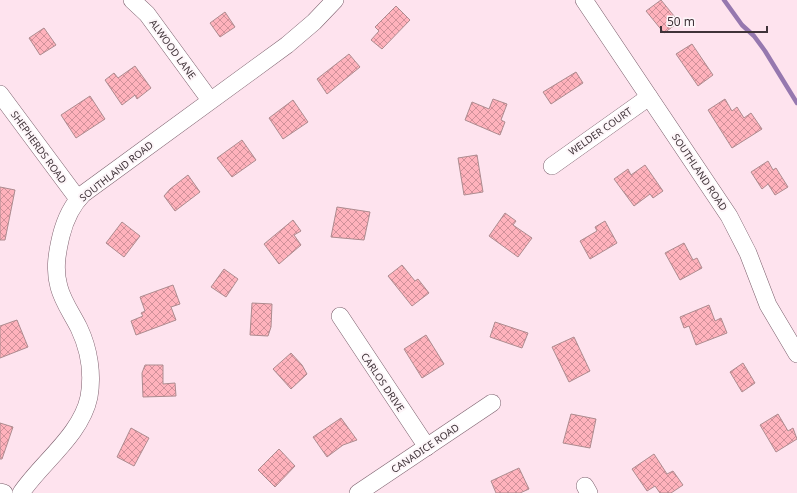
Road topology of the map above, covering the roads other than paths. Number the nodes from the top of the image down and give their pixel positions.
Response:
1 (132, 0) edge
2 (335, 0) edge
3 (584, 0) edge
4 (0, 94) edge
5 (649, 97) junction
6 (210, 100) junction
7 (552, 166) dead end
8 (78, 199) junction
9 (340, 316) dead end
10 (797, 354) edge
11 (492, 403) dead end
12 (427, 447) junction
13 (0, 492) edge
14 (4, 493) edge
15 (21, 493) edge
16 (358, 493) edge

1 - 6 street, ALWOOD LANE
2 - 6 street, SOUTHLAND ROAD
3 - 5 street, SOUTHLAND ROAD
4 - 8 street, SHEPHERDS ROAD
5 - 7 street, WELDER COURT
5 - 10 street, SOUTHLAND ROAD
6 - 8 street, SOUTHLAND ROAD
8 - 15 street, SOUTHLAND ROAD
9 - 12 street, CARLOS DRIVE
11 - 12 street, CANADICE ROAD
12 - 16 street, CANADICE ROAD
13 - 14 street

